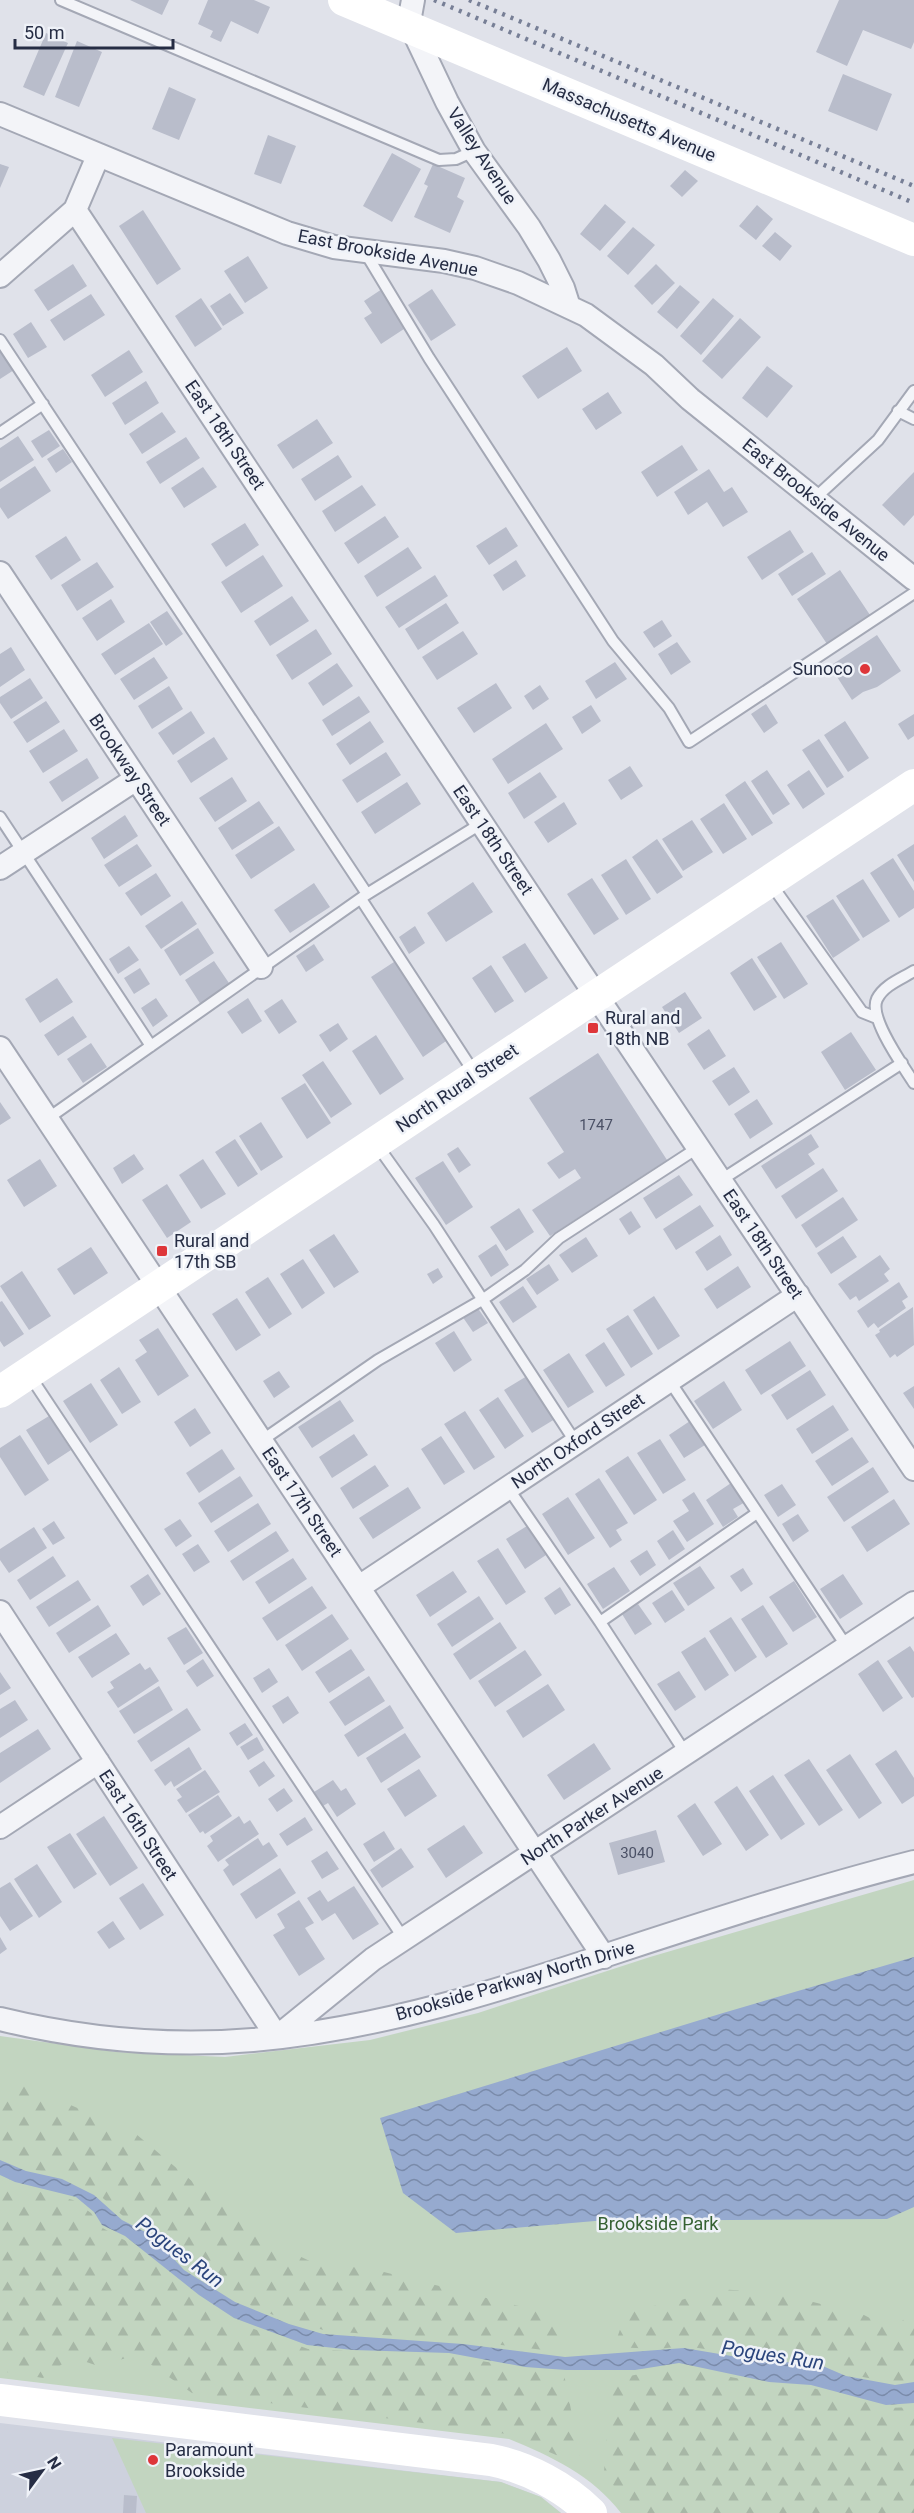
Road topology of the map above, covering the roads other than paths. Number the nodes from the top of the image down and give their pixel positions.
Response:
1 (61, 0) edge
2 (344, 0) edge
3 (413, 14) edge
4 (0, 114) edge
5 (474, 151) junction
6 (98, 156) junction
7 (75, 210) junction
8 (914, 240) edge
9 (365, 252) junction
10 (0, 276) edge
11 (569, 307) junction
12 (0, 340) edge
13 (914, 391) edge
14 (43, 404) junction
15 (898, 411) junction
16 (914, 419) edge
17 (0, 433) edge
18 (814, 499) junction
19 (0, 573) edge
20 (914, 579) edge
21 (914, 593) edge
22 (136, 779) junction
23 (914, 785) edge
24 (0, 817) edge
25 (482, 823) junction
26 (24, 853) junction
27 (0, 868) edge
28 (769, 881) junction
29 (364, 896) junction
30 (261, 967) junction
31 (914, 971) edge
32 (597, 996) junction
33 (877, 1018) junction
34 (151, 1046) junction
35 (0, 1048) edge
36 (902, 1063) junction
37 (476, 1076) junction
38 (914, 1083) edge
39 (47, 1119) junction
40 (375, 1143) junction
41 (699, 1147) junction
42 (720, 1180) junction
43 (159, 1286) junction
44 (798, 1295) junction
45 (482, 1300) junction
46 (28, 1373) junction
47 (669, 1380) junction
48 (0, 1392) edge
49 (261, 1441) junction
50 (576, 1443) junction
51 (914, 1469) edge
52 (508, 1488) junction
53 (757, 1513) junction
54 (358, 1587) junction
55 (914, 1603) edge
56 (0, 1612) edge
57 (600, 1622) junction
58 (848, 1647) junction
59 (686, 1754) junction
60 (98, 1762) junction
61 (0, 1827) edge
62 (535, 1854) junction
63 (914, 1862) edge
64 (404, 1939) junction
65 (604, 1957) junction
66 (0, 2019) edge
67 (277, 2037) junction
68 (0, 2400) edge
69 (591, 2513) edge

1 - 5 lane
2 - 3 main road, Massachusetts Avenue
3 - 5 street, Valley Avenue
3 - 8 main road, Massachusetts Avenue
4 - 6 street, East Brookside Avenue
5 - 11 street, Valley Avenue
6 - 7 street
6 - 9 street, East Brookside Avenue
7 - 10 street
7 - 25 street, East 18th Street
9 - 11 street, East Brookside Avenue
9 - 21 lane
11 - 18 street, East Brookside Avenue
12 - 14 lane
13 - 15 lane
14 - 17 lane
14 - 29 lane
15 - 16 lane
15 - 18 lane
18 - 20 street, East Brookside Avenue
19 - 22 street, Brookway Street
22 - 26 street
22 - 30 street, Brookway Street
23 - 28 main road, North Rural Street
24 - 26 lane
25 - 29 lane
25 - 32 street, East 18th Street
26 - 27 street
26 - 34 lane
28 - 32 main road, North Rural Street
28 - 33 lane
29 - 30 lane
29 - 37 lane
30 - 34 lane
31 - 33 lane
32 - 37 main road, North Rural Street
32 - 41 street, East 18th Street
33 - 36 lane
34 - 39 lane
35 - 39 street, East 17th Street
36 - 38 lane
36 - 42 lane
37 - 40 main road, North Rural Street
39 - 43 street, East 17th Street
40 - 43 main road, North Rural Street
40 - 45 lane
41 - 42 street, East 18th Street
41 - 45 lane
42 - 44 street, East 18th Street
43 - 46 main road, North Rural Street
43 - 49 street, East 17th Street
44 - 47 street, North Oxford Street
44 - 51 street, East 18th Street
45 - 49 lane
45 - 50 lane
46 - 48 main road, North Rural Street
46 - 64 lane
47 - 50 street, North Oxford Street
47 - 53 lane
49 - 54 street, East 17th Street
50 - 52 street, North Oxford Street
52 - 54 street, North Oxford Street
52 - 57 lane
53 - 57 lane
53 - 58 lane
54 - 62 street, East 17th Street
55 - 58 street, North Parker Avenue
56 - 60 street, East 16th Street
57 - 59 lane
58 - 59 street, North Parker Avenue
59 - 62 street, North Parker Avenue
60 - 61 street
60 - 67 street, East 16th Street
62 - 64 street, North Parker Avenue
62 - 65 street, East 17th Street
63 - 65 street, Brookside Parkway North Drive
64 - 67 street, North Parker Avenue
65 - 67 street, Brookside Parkway North Drive
66 - 67 street, Brookside Parkway North Drive
68 - 69 main road

